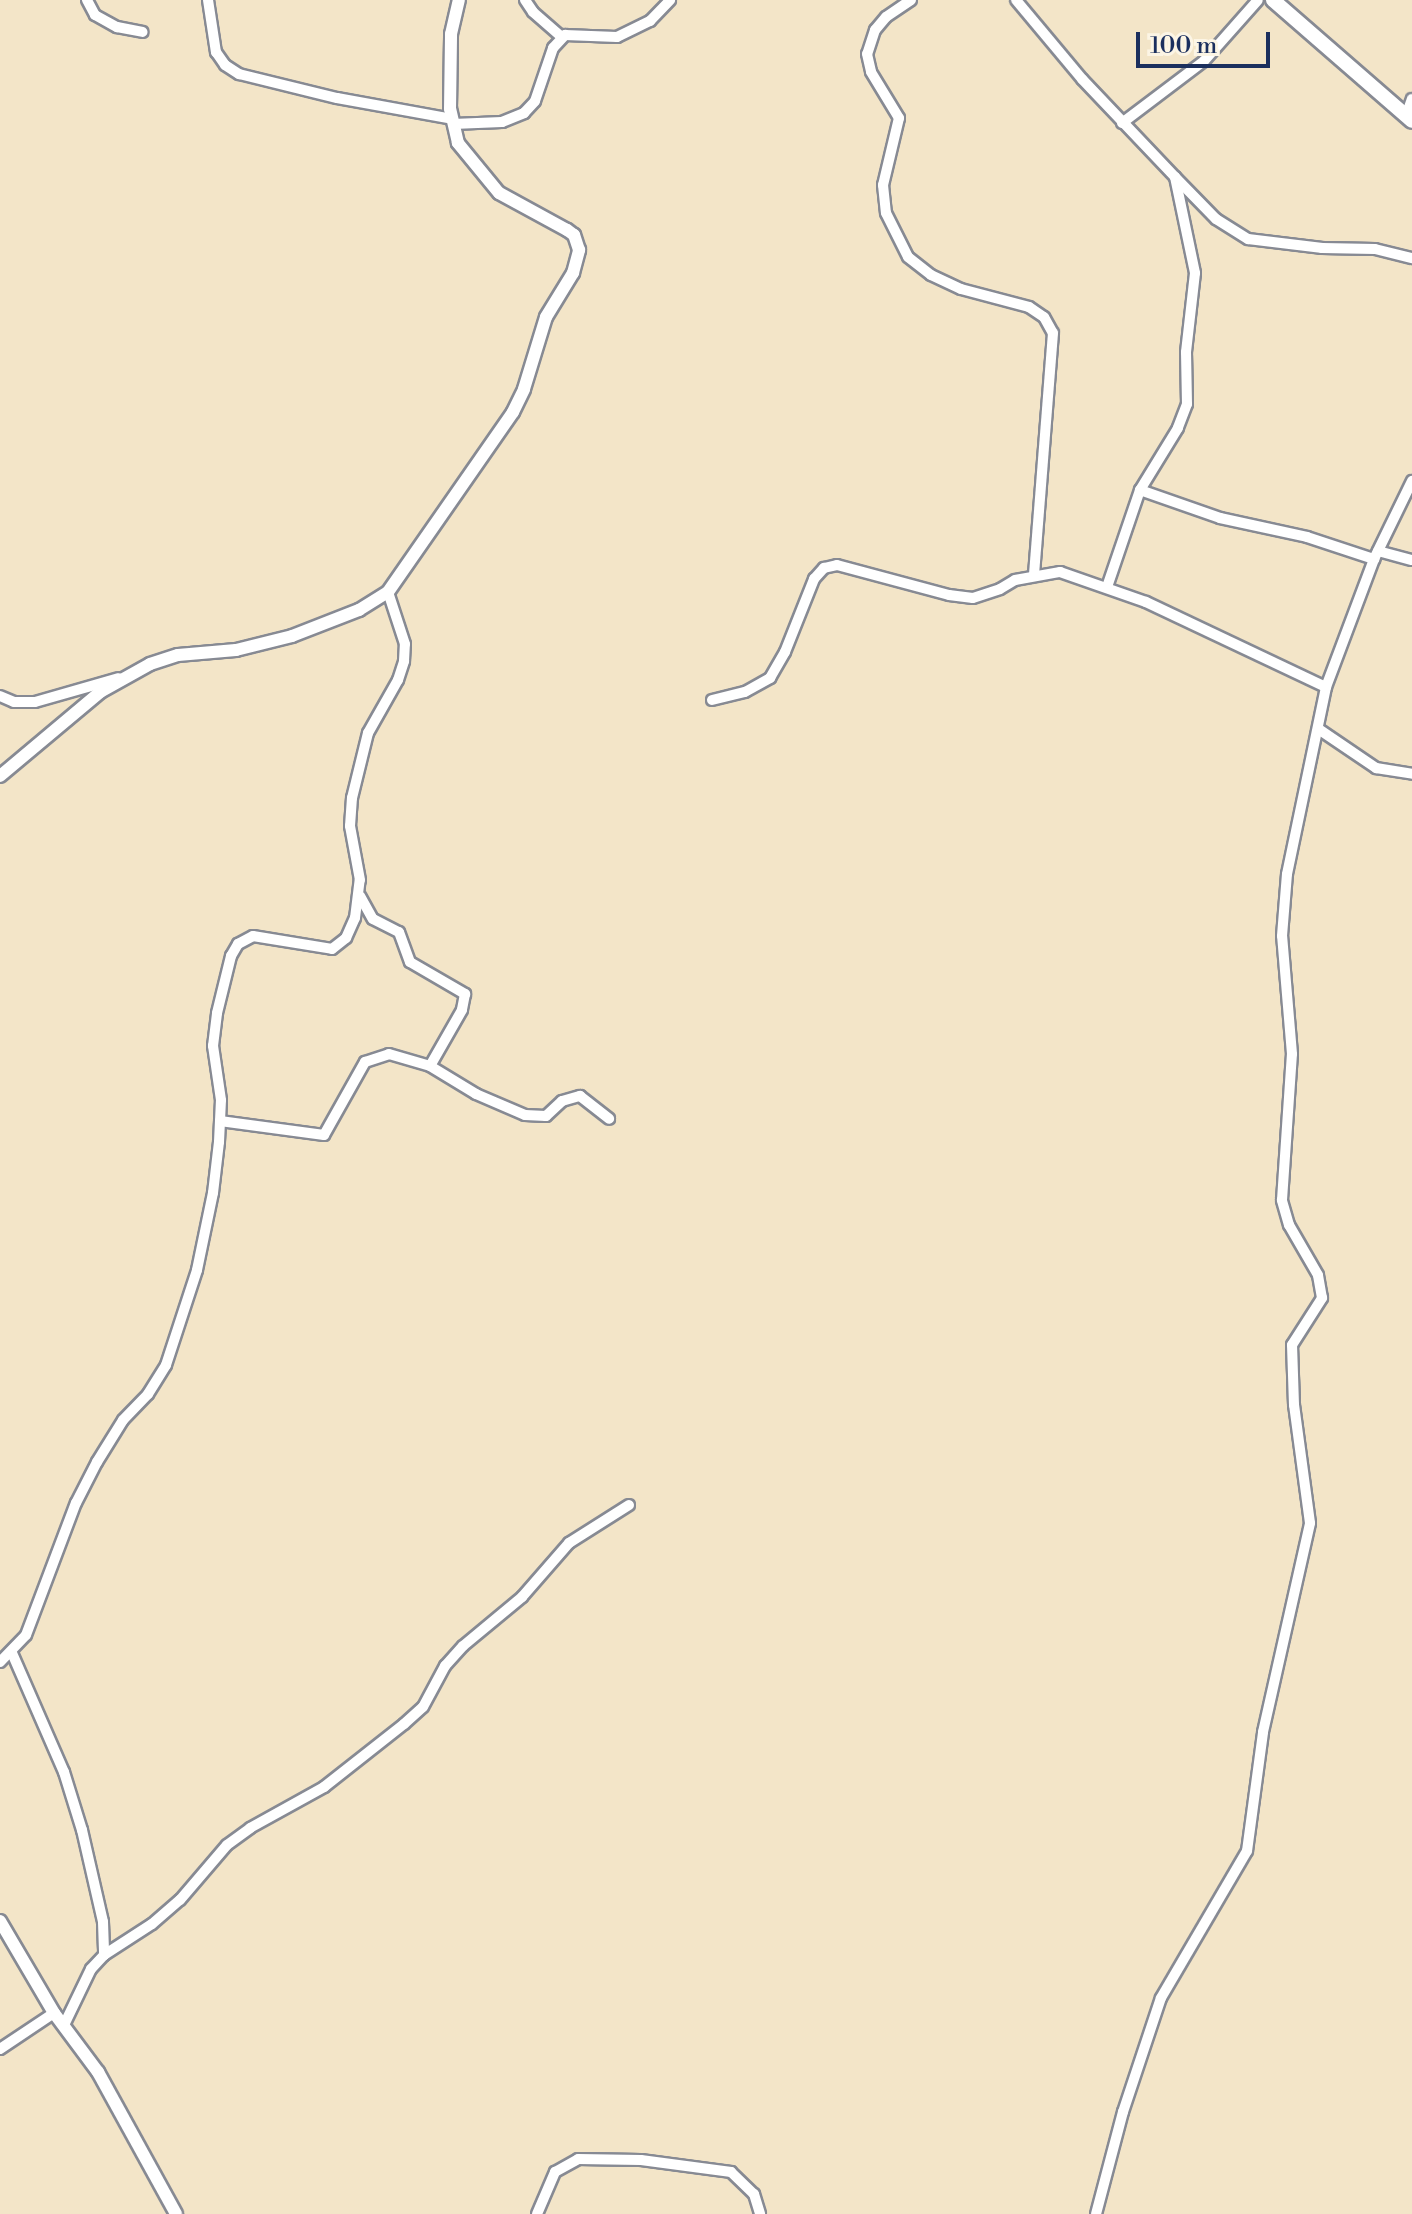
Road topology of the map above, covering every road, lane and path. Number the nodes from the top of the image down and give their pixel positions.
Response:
1 (87, 0) edge
2 (208, 0) edge
3 (459, 0) edge
4 (525, 0) edge
5 (670, 0) edge
6 (889, 0) edge
7 (911, 0) edge
8 (1016, 0) edge
9 (1258, 0) edge
10 (1273, 0) edge
11 (899, 8) junction
12 (143, 32) dead end
13 (562, 37) junction
14 (1412, 99) edge
15 (1409, 119) edge
16 (452, 122) junction
17 (1122, 123) junction
18 (1175, 177) junction
19 (1412, 258) edge
20 (1412, 481) edge
21 (1140, 490) junction
22 (1376, 555) junction
23 (1412, 560) edge
24 (1034, 574) junction
25 (1107, 587) junction
26 (388, 592) junction
27 (132, 674) junction
28 (1326, 687) junction
29 (0, 696) edge
30 (712, 700) dead end
31 (14, 702) junction
32 (0, 710) edge
33 (1320, 730) junction
34 (1412, 774) edge
35 (0, 776) edge
36 (360, 896) junction
37 (430, 1066) junction
38 (609, 1119) dead end
39 (220, 1121) junction
40 (629, 1505) dead end
41 (12, 1653) junction
42 (0, 1662) edge
43 (0, 1921) edge
44 (104, 1955) junction
45 (54, 2013) junction
46 (64, 2025) junction
47 (0, 2049) edge
48 (176, 2214) edge
49 (537, 2214) edge
50 (760, 2214) edge
51 (1096, 2214) edge

1 - 12 street
2 - 16 street
3 - 16 street
4 - 13 street
5 - 13 street
6 - 11 street
7 - 11 street
8 - 17 street
9 - 17 street
10 - 15 main road
11 - 24 street
13 - 16 street
14 - 15 street
16 - 26 street
17 - 18 street
18 - 19 street
18 - 21 street
20 - 22 street
21 - 22 street
21 - 25 street
22 - 23 street
22 - 28 street
24 - 25 street
24 - 30 street
25 - 28 street
26 - 27 street
26 - 36 street
27 - 31 street
27 - 35 street
28 - 33 street
29 - 31 street
31 - 32 street
33 - 34 street
33 - 51 street
36 - 37 street
36 - 39 street
37 - 38 street
37 - 39 street
39 - 41 street
40 - 44 street
41 - 42 street
41 - 44 street
43 - 45 street
44 - 46 street
45 - 46 street
45 - 47 street
46 - 48 street
49 - 50 street

